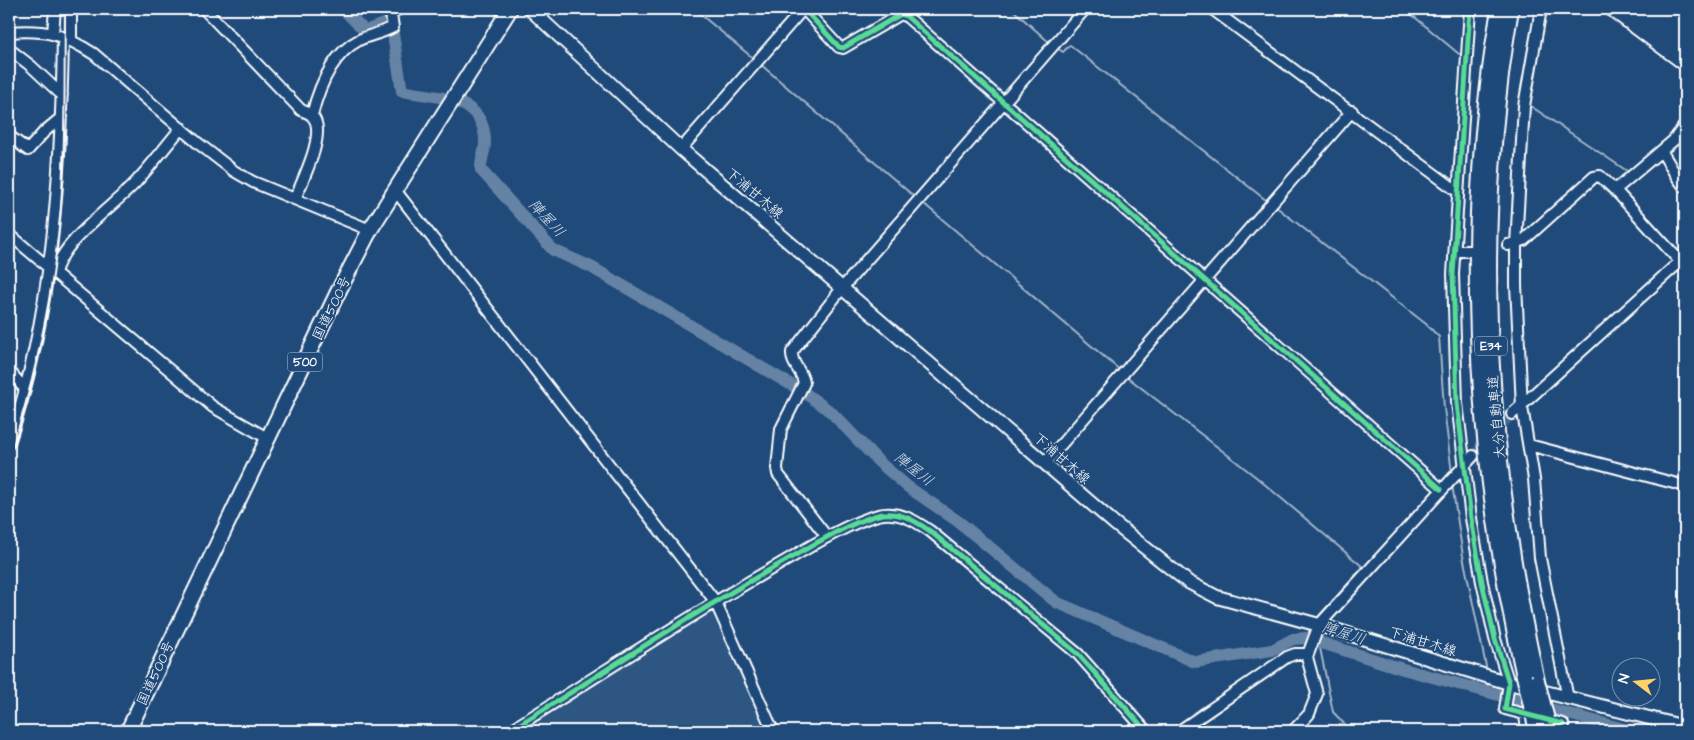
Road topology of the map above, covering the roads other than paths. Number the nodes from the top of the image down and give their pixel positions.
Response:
1 (54, 9) edge
2 (71, 9) edge
3 (204, 9) edge
4 (390, 9) edge
5 (510, 9) edge
6 (530, 9) edge
7 (803, 9) edge
8 (1085, 9) edge
9 (1212, 9) edge
10 (1470, 9) edge
11 (1499, 9) edge
12 (1511, 9) edge
13 (1541, 9) edge
14 (9, 32) edge
15 (62, 37) junction
16 (9, 49) edge
17 (62, 96) junction
18 (1004, 102) junction
19 (1352, 111) junction
20 (312, 115) junction
21 (62, 118) junction
22 (1685, 125) edge
23 (181, 128) junction
24 (9, 136) edge
25 (681, 149) junction
26 (1660, 151) junction
27 (1685, 187) edge
28 (395, 190) junction
29 (1615, 190) junction
30 (1458, 191) junction
31 (295, 199) junction
32 (370, 230) junction
33 (9, 234) edge
34 (1512, 245) junction
35 (1455, 251) junction
36 (1469, 251) dead end
37 (1684, 261) edge
38 (52, 272) junction
39 (1206, 279) junction
40 (843, 287) junction
41 (9, 371) edge
42 (24, 388) junction
43 (1522, 407) junction
44 (1512, 414) tunnel mouth
45 (269, 439) junction
46 (9, 443) edge
47 (1529, 445) junction
48 (1473, 456) tunnel mouth
49 (1045, 463) junction
50 (1464, 464) junction
51 (1685, 486) edge
52 (1442, 489) junction
53 (827, 537) junction
54 (715, 600) junction
55 (1318, 628) junction
56 (1310, 651) junction
57 (1509, 683) junction
58 (1568, 699) junction
59 (1525, 715) junction
60 (1685, 727) edge
61 (128, 731) edge
62 (509, 731) edge
63 (773, 731) edge
64 (1146, 731) edge
65 (1179, 731) edge
66 (1293, 731) edge
67 (1527, 731) edge
68 (1537, 731) edge
69 (1550, 731) edge
70 (1564, 731) edge
71 (1684, 731) edge

1 - 15 street
2 - 15 street
3 - 20 street
4 - 20 street
5 - 28 highway, 国道500号 / 500
6 - 25 main road, 下浦甘木線
7 - 18 street
7 - 25 street
8 - 18 street
9 - 19 street
10 - 30 street
11 - 68 highway, 大分自動車道 / E34, bridge
12 - 69 highway, 大分自動車道 / E34, bridge
13 - 34 street
14 - 15 street
15 - 17 street
15 - 23 street
16 - 17 street
17 - 21 street
18 - 39 street
18 - 40 street
19 - 30 street
19 - 39 street
20 - 31 street
21 - 24 street
21 - 38 street
22 - 26 street
23 - 31 street
23 - 38 street
25 - 40 main road, 下浦甘木線
26 - 27 street
26 - 29 street
28 - 32 highway, 国道500号 / 500
28 - 54 street
29 - 34 street
29 - 37 street
30 - 35 street
31 - 32 street
32 - 45 highway, 国道500号 / 500
33 - 38 street
34 - 43 street
35 - 36 street
35 - 50 street
37 - 43 street
38 - 42 street
38 - 45 street
39 - 49 street
39 - 52 street
40 - 49 main road, 下浦甘木線
40 - 53 street
41 - 42 street
42 - 46 street
43 - 44 street
43 - 47 street
45 - 61 highway, 国道500号 / 500
47 - 51 street
47 - 58 street
48 - 50 street
49 - 55 main road, 下浦甘木線
50 - 52 street
50 - 57 street
52 - 55 street
53 - 54 street
53 - 64 street
54 - 62 street
54 - 63 street
55 - 56 street
55 - 57 main road, 下浦甘木線
56 - 65 street
56 - 66 street
57 - 58 main road, 下浦甘木線
57 - 59 street
58 - 60 main road, 下浦甘木線
59 - 67 street
59 - 70 street
60 - 71 street

